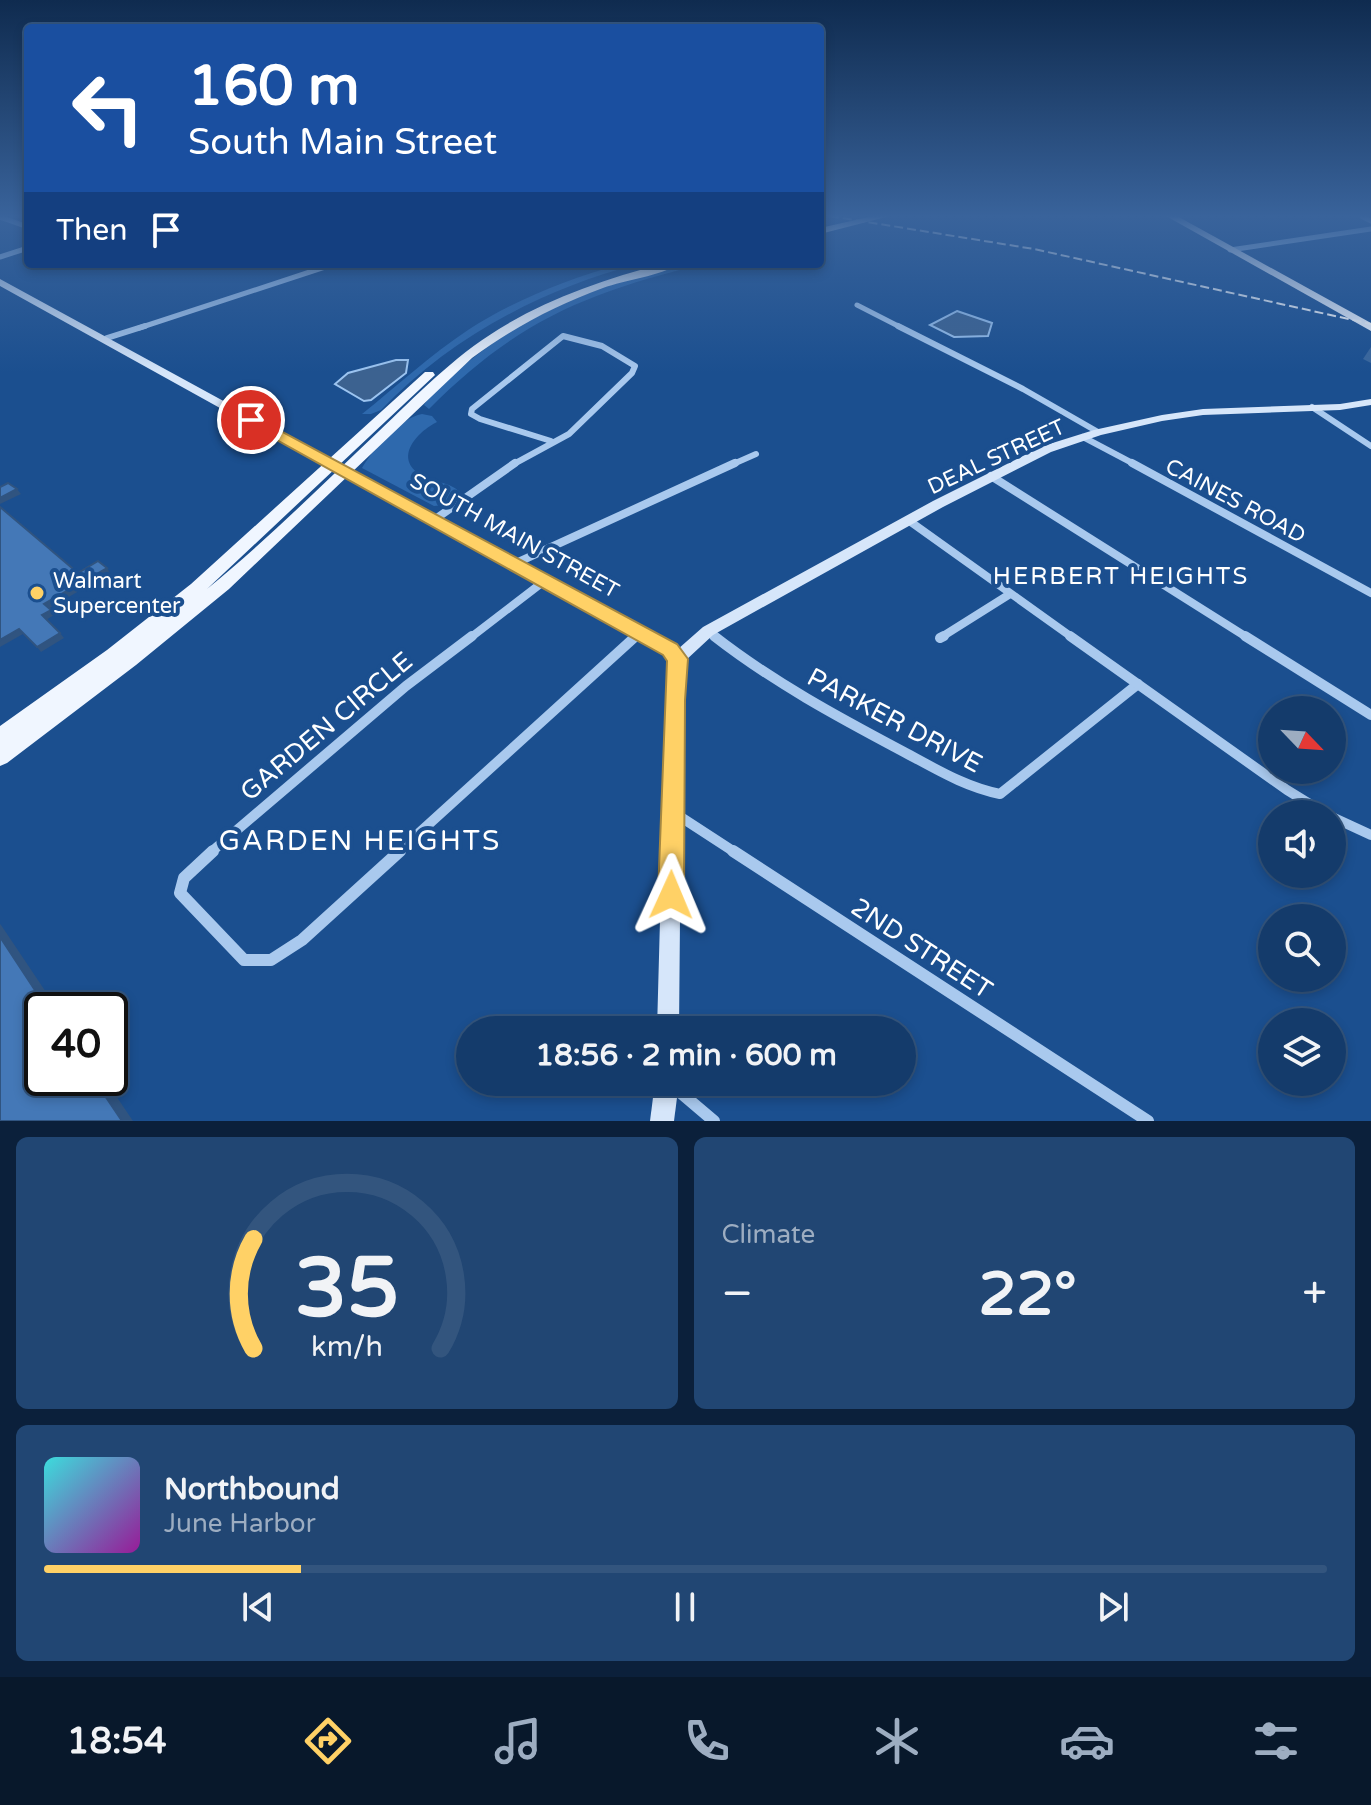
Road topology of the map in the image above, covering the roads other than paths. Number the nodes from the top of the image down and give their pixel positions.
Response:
1 (321, 268) edge
2 (637, 268) edge
3 (660, 268) edge
4 (1263, 268) edge
5 (0, 282) edge
6 (857, 305) dead end
7 (1371, 328) edge
8 (107, 338) junction
9 (1371, 402) edge
10 (1312, 407) junction
11 (1098, 432) junction
12 (1083, 437) junction
13 (551, 441) junction
14 (1371, 446) edge
15 (756, 454) dead end
16 (340, 469) junction
17 (991, 476) junction
18 (434, 520) junction
19 (908, 520) junction
20 (514, 564) junction
21 (543, 582) junction
22 (1371, 593) edge
23 (1010, 594) junction
24 (708, 631) junction
25 (640, 632) junction
26 (940, 638) dead end
27 (677, 659) junction
28 (1138, 684) junction
29 (1371, 715) edge
30 (0, 737) edge
31 (0, 757) edge
32 (1303, 800) edge
33 (672, 811) junction
34 (1346, 823) edge
35 (1371, 835) edge
36 (668, 1016) edge
37 (666, 1096) edge
38 (685, 1096) edge
39 (662, 1121) edge
40 (714, 1121) edge
41 (1148, 1121) edge

1 - 8 street
2 - 16 main road
3 - 16 main road
4 - 7 main road
5 - 8 street, SOUTH MAIN STREET
6 - 11 street
8 - 16 street, SOUTH MAIN STREET
9 - 10 street, DEAL STREET
10 - 11 street, DEAL STREET
10 - 14 street
11 - 12 street, DEAL STREET
12 - 17 street, DEAL STREET
12 - 22 street, CAINES ROAD
13 - 13 street
13 - 18 street
15 - 20 street
16 - 18 street, SOUTH MAIN STREET
16 - 30 main road
16 - 31 main road
17 - 19 street, DEAL STREET
17 - 29 street
18 - 20 street, SOUTH MAIN STREET
19 - 23 street
19 - 24 street, DEAL STREET
20 - 21 street, SOUTH MAIN STREET
21 - 25 street, SOUTH MAIN STREET
21 - 25 street, GARDEN CIRCLE
23 - 26 street
23 - 28 street
24 - 27 street, DEAL STREET
24 - 28 street, PARKER DRIVE
25 - 27 street, SOUTH MAIN STREET
27 - 33 street
28 - 32 street
33 - 36 street
33 - 41 street, 2ND STREET
34 - 35 street
37 - 39 street
38 - 40 street

